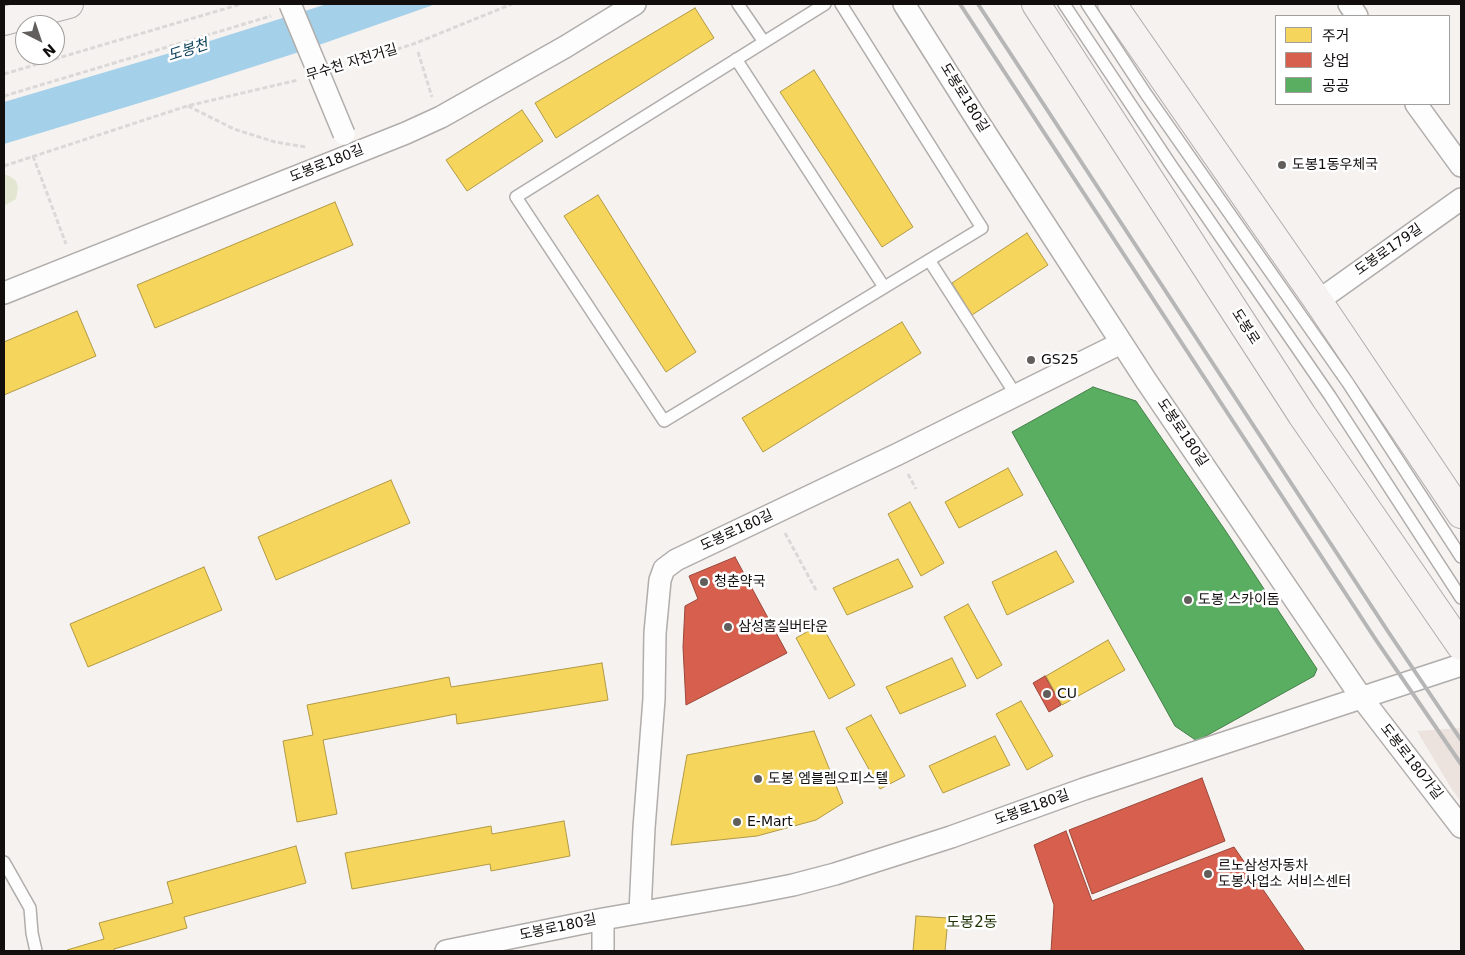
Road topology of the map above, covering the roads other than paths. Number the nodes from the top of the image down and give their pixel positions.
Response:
1 (69, 4) edge
2 (635, 4) edge
3 (738, 4) edge
4 (825, 4) edge
5 (841, 4) edge
6 (904, 4) edge
7 (1036, 4) edge
8 (1064, 4) edge
9 (1087, 4) edge
10 (1112, 4) edge
11 (1349, 4) edge
12 (282, 10) edge
13 (1356, 15) edge
14 (4, 21) edge
15 (764, 42) junction
16 (736, 60) junction
17 (1417, 105) edge
18 (348, 144) junction
19 (1461, 166) edge
20 (1461, 199) edge
21 (929, 260) junction
22 (884, 287) junction
23 (4, 293) edge
24 (1318, 301) junction
25 (1121, 343) junction
26 (1016, 395) junction
27 (1461, 514) edge
28 (1461, 557) edge
29 (1461, 598) edge
30 (1461, 646) edge
31 (1461, 665) edge
32 (1361, 697) junction
33 (1461, 827) edge
34 (4, 862) edge
35 (640, 912) junction
36 (603, 919) junction
37 (36, 951) edge
38 (446, 951) edge
39 (603, 951) edge

1 - 14 main road
2 - 18 street, 도봉로180길
3 - 15 lane
4 - 15 lane
5 - 21 lane
6 - 25 street, 도봉로180길
7 - 30 main road, 도봉로
8 - 29 lane
9 - 28 lane
10 - 24 main road
11 - 13 street
12 - 18 street, bridge
15 - 16 lane
16 - 22 lane
16 - 22 lane
17 - 19 street
18 - 23 street, 도봉로180길
20 - 24 street, 도봉로179길
21 - 22 lane
21 - 26 lane
24 - 27 main road
25 - 26 street, 도봉로180길
25 - 32 street, 도봉로180길
26 - 35 street, 도봉로180길
31 - 32 street, 도봉로180길
32 - 33 street, 도봉로180가길
32 - 35 street, 도봉로180길
34 - 37 lane
35 - 36 street, 도봉로180길
36 - 38 street, 도봉로180길
36 - 39 street

